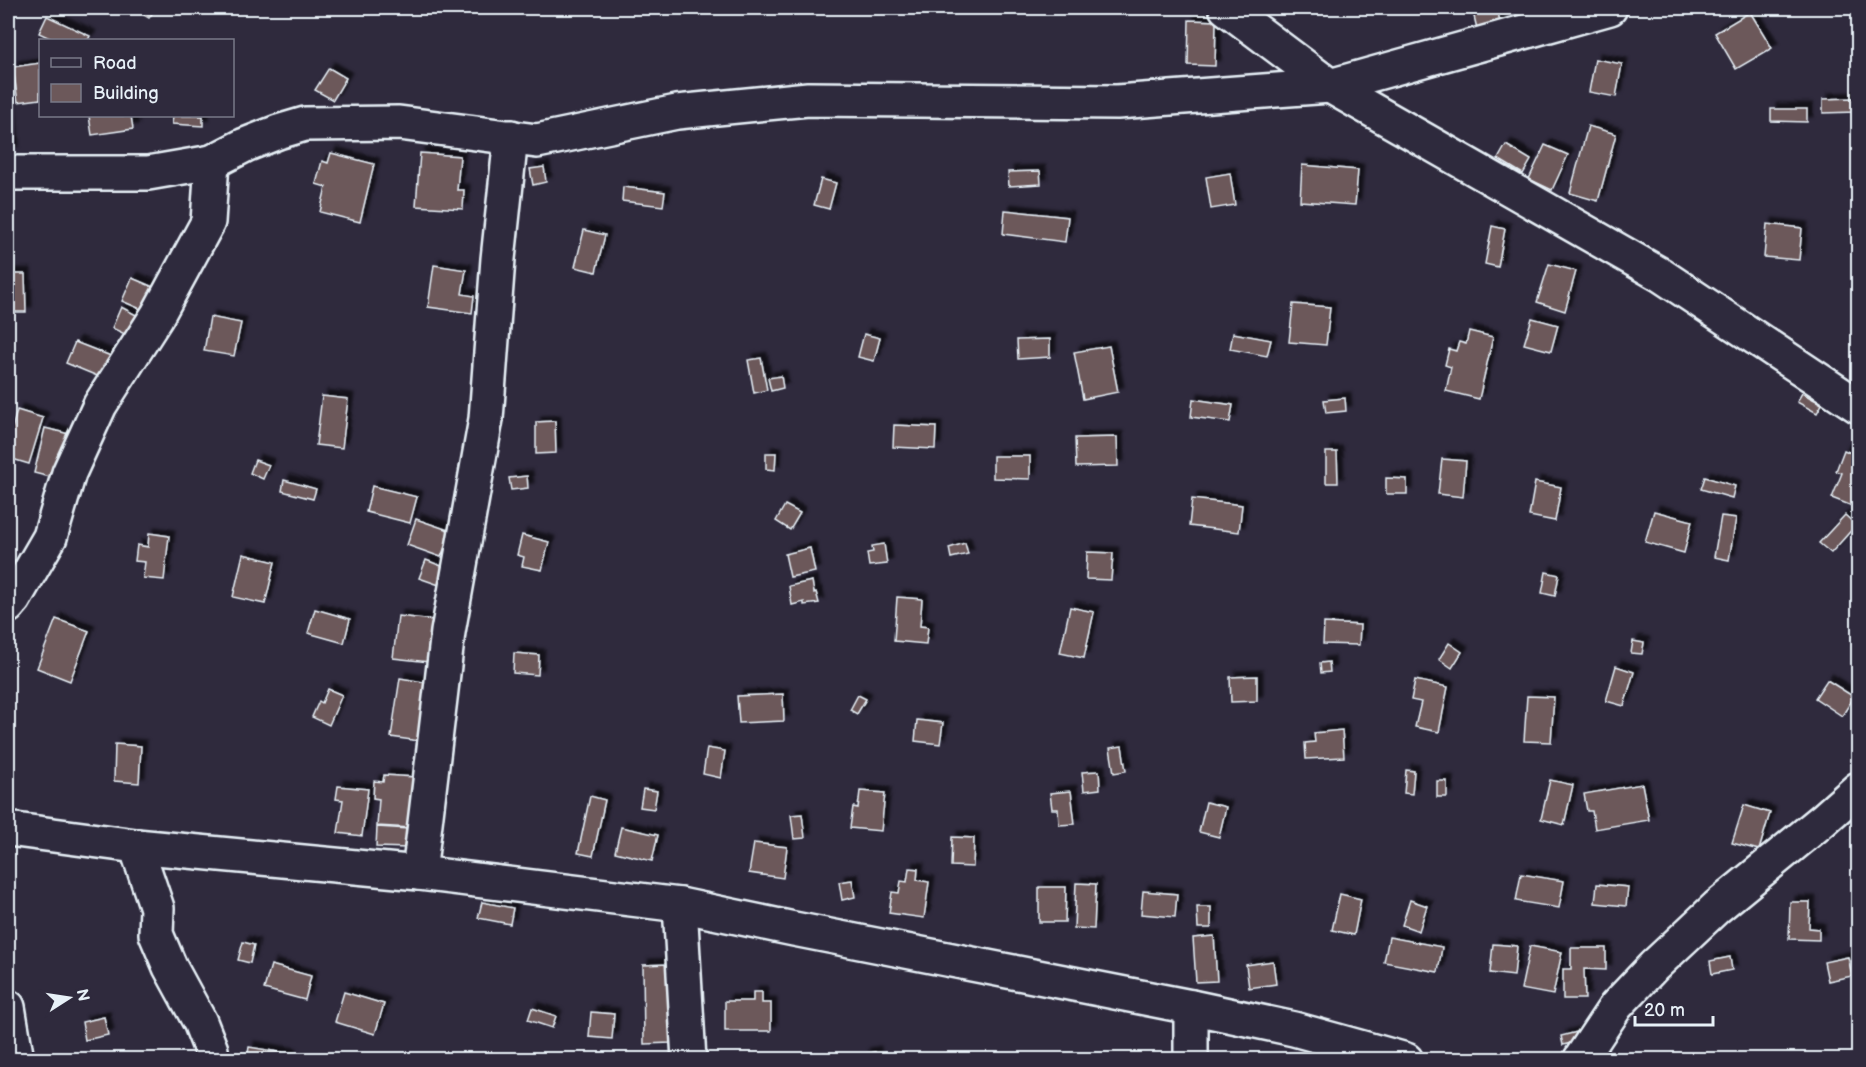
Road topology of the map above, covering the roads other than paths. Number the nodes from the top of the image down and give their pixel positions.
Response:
1 (1226, 8) edge
2 (1610, 8) edge
3 (1330, 86) junction
4 (511, 137) junction
5 (212, 162) junction
6 (8, 173) edge
7 (1858, 406) edge
8 (8, 606) edge
9 (1858, 789) edge
10 (8, 830) edge
11 (136, 846) junction
12 (419, 873) junction
13 (680, 904) junction
14 (8, 1007) edge
15 (1191, 1007) junction
16 (17, 1059) edge
17 (212, 1059) edge
18 (689, 1059) edge
19 (1191, 1059) edge
20 (1406, 1059) edge
21 (1580, 1059) edge

1 - 3 street
2 - 3 street
3 - 4 street
3 - 7 street
4 - 5 street
4 - 12 street
5 - 6 street
5 - 8 street
9 - 21 street
10 - 11 street
11 - 12 street
11 - 17 street
12 - 13 street
13 - 15 street
13 - 18 street
14 - 16 street
15 - 19 street
15 - 20 street

